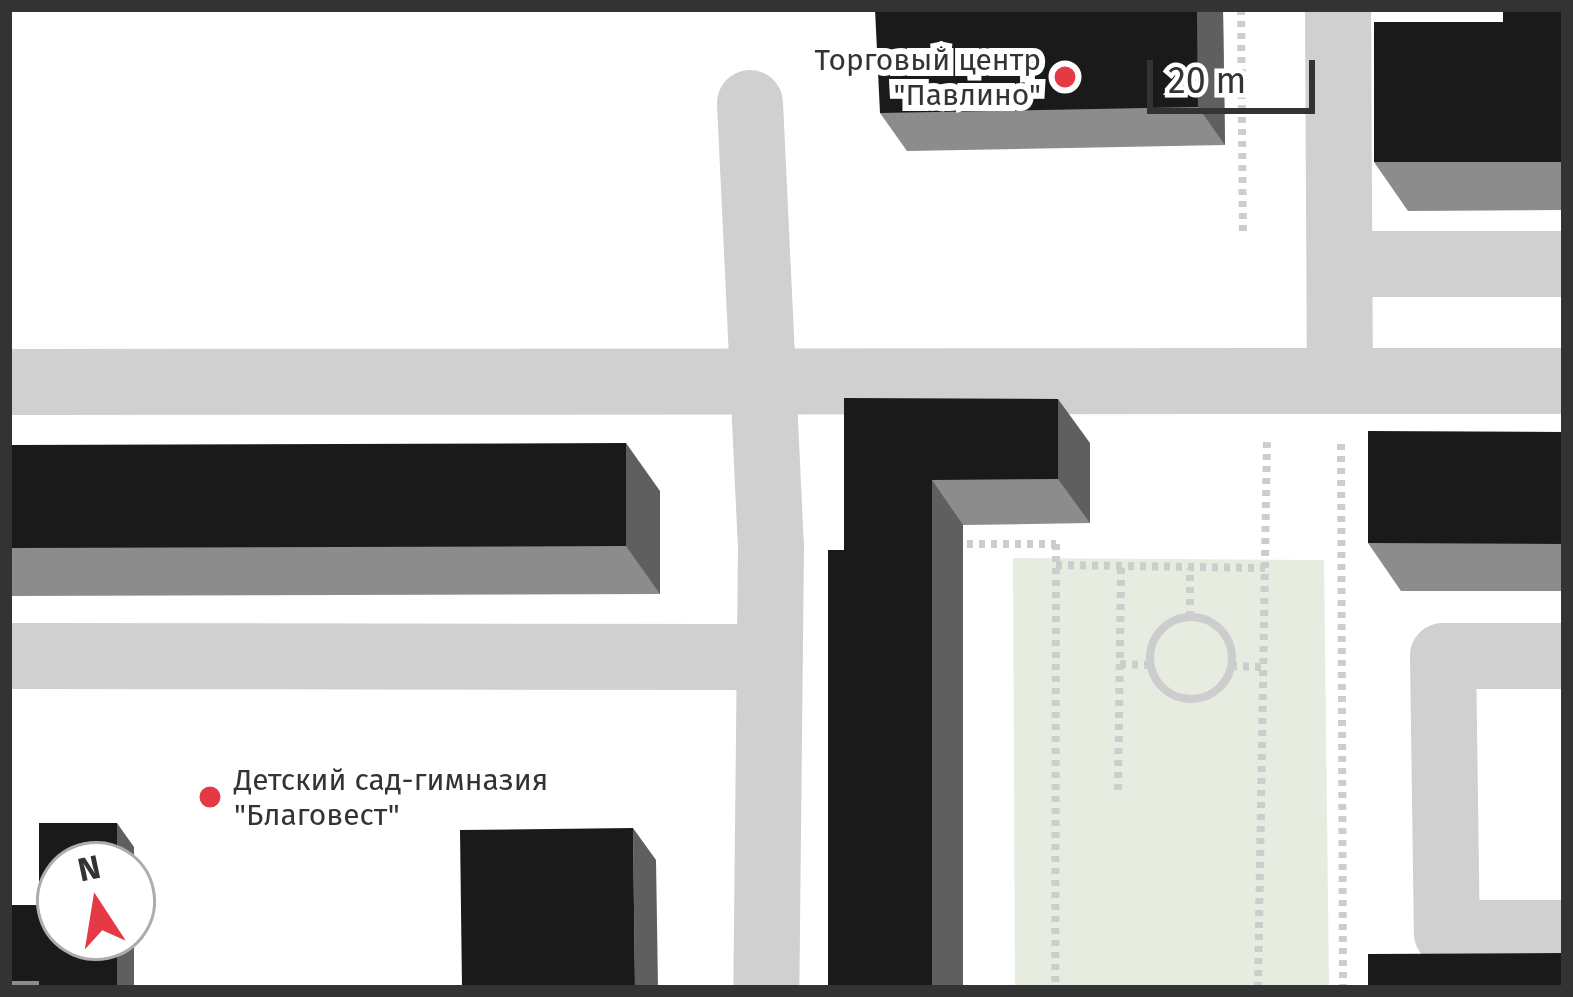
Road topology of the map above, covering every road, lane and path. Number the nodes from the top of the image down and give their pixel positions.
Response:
1 (1241, 9) edge
2 (1338, 9) edge
3 (750, 103) dead end
4 (1243, 231) dead end
5 (1340, 264) junction
6 (1564, 264) edge
7 (1268, 380) junction
8 (1340, 381) junction
9 (1564, 381) edge
10 (9, 382) edge
11 (764, 382) junction
12 (938, 544) edge
13 (1056, 565) junction
14 (1121, 566) junction
15 (1190, 568) junction
16 (1264, 568) junction
17 (1190, 617) junction
18 (9, 656) edge
19 (1564, 656) edge
20 (770, 657) junction
21 (1120, 664) junction
22 (1150, 665) junction
23 (1231, 666) junction
24 (1263, 667) junction
25 (1118, 790) dead end
26 (1564, 932) edge
27 (766, 988) edge
28 (1055, 988) edge
29 (1258, 988) edge
30 (1343, 988) edge

1 - 4 path
2 - 5 street
3 - 11 street
5 - 6 street
5 - 8 street
7 - 8 street
7 - 11 street
7 - 16 path
8 - 9 street
8 - 30 path
10 - 11 street
11 - 20 street
12 - 13 path
13 - 14 path
13 - 28 path
14 - 15 path
14 - 21 path
15 - 16 path
15 - 17 path
16 - 24 path
17 - 22 path
17 - 23 path
18 - 20 street
19 - 26 street
20 - 27 street
21 - 22 path
21 - 25 path
22 - 23 path
23 - 24 path
24 - 29 path

